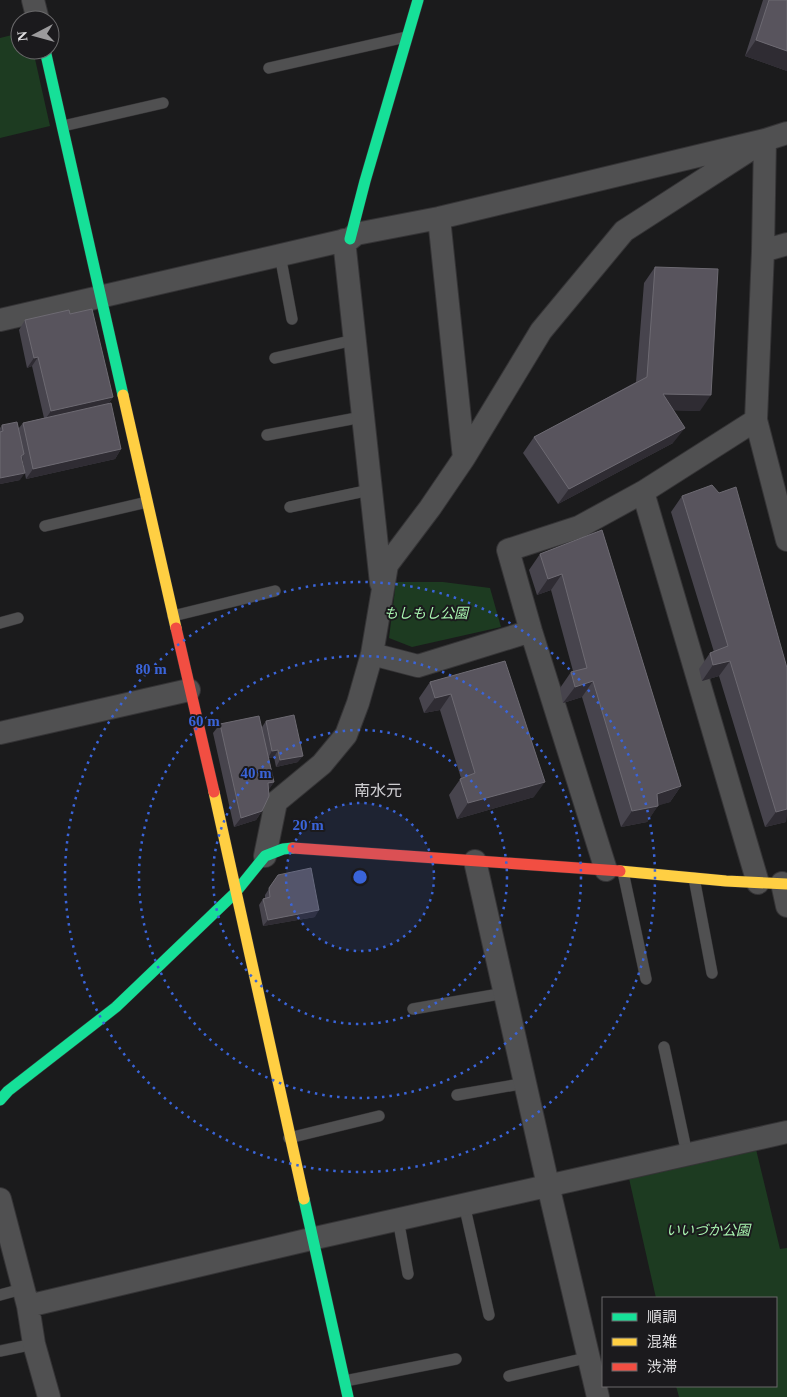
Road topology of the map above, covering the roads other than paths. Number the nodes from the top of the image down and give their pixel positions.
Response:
1 (418, 0) edge
2 (406, 37) junction
3 (47, 60) edge
4 (269, 68) dead end
5 (163, 103) dead end
6 (62, 126) junction
7 (787, 133) edge
8 (764, 140) junction
9 (439, 218) junction
10 (347, 240) junction
11 (787, 244) edge
12 (763, 251) junction
13 (280, 255) junction
14 (100, 297) junction
15 (292, 319) dead end
16 (0, 320) edge
17 (354, 340) junction
18 (275, 358) dead end
19 (362, 418) junction
20 (756, 420) junction
21 (267, 436) dead end
22 (464, 458) junction
23 (370, 490) junction
24 (643, 492) junction
25 (147, 502) junction
26 (290, 507) dead end
27 (44, 526) dead end
28 (787, 540) edge
29 (275, 591) dead end
30 (382, 596) junction
31 (173, 616) junction
32 (18, 618) dead end
33 (0, 623) edge
34 (531, 631) junction
35 (372, 654) junction
36 (189, 690) junction
37 (0, 732) edge
38 (265, 856) junction
39 (475, 861) junction
40 (614, 871) junction
41 (694, 878) junction
42 (758, 883) junction
43 (784, 883) edge
44 (235, 893) junction
45 (787, 906) edge
46 (712, 973) dead end
47 (646, 979) dead end
48 (505, 993) junction
49 (413, 1009) dead end
50 (664, 1047) dead end
51 (526, 1083) junction
52 (458, 1095) dead end
53 (0, 1100) edge
54 (379, 1116) dead end
55 (787, 1132) edge
56 (289, 1138) junction
57 (687, 1154) junction
58 (548, 1185) junction
59 (0, 1199) edge
60 (464, 1204) junction
61 (398, 1219) junction
62 (312, 1239) junction
63 (408, 1274) dead end
64 (0, 1295) edge
65 (25, 1298) junction
66 (489, 1315) dead end
67 (34, 1344) junction
68 (0, 1351) edge
69 (590, 1357) junction
70 (456, 1359) dead end
71 (509, 1376) dead end
72 (344, 1381) junction
73 (347, 1395) edge
74 (49, 1397) edge
75 (334, 1397) edge
76 (598, 1397) edge

1 - 2 street
2 - 4 lane
2 - 10 street
3 - 6 street
5 - 6 lane
6 - 14 street
7 - 8 street
8 - 9 street
8 - 12 street
8 - 22 street
9 - 10 street
9 - 22 street
10 - 13 street
10 - 17 street
11 - 12 street
12 - 20 street
13 - 14 street
13 - 15 lane
14 - 16 street
14 - 25 street
17 - 18 lane
17 - 19 street
19 - 21 lane
19 - 23 street
20 - 24 street
20 - 28 street
22 - 30 street
23 - 26 lane
23 - 30 street
24 - 34 street
24 - 42 street
25 - 27 lane
25 - 31 street
29 - 31 lane
30 - 35 street
31 - 36 street
32 - 33 lane
34 - 35 street
34 - 40 street
35 - 38 street
36 - 37 street
36 - 44 street
38 - 39 street
38 - 44 street
39 - 40 street
39 - 48 street
40 - 41 street
40 - 47 lane
41 - 42 street
41 - 46 lane
42 - 43 street
43 - 45 street
44 - 53 street
44 - 56 street
48 - 49 lane
48 - 51 street
50 - 57 lane
51 - 52 lane
51 - 58 street
54 - 56 lane
55 - 57 street
56 - 62 street
57 - 58 street
58 - 60 street
58 - 69 street
59 - 65 street
60 - 61 street
60 - 66 lane
61 - 62 street
61 - 63 lane
62 - 65 street
62 - 72 street
64 - 65 lane
65 - 67 street
67 - 68 lane
67 - 74 street
69 - 71 lane
69 - 76 street
70 - 72 lane
72 - 73 street
73 - 75 lane

